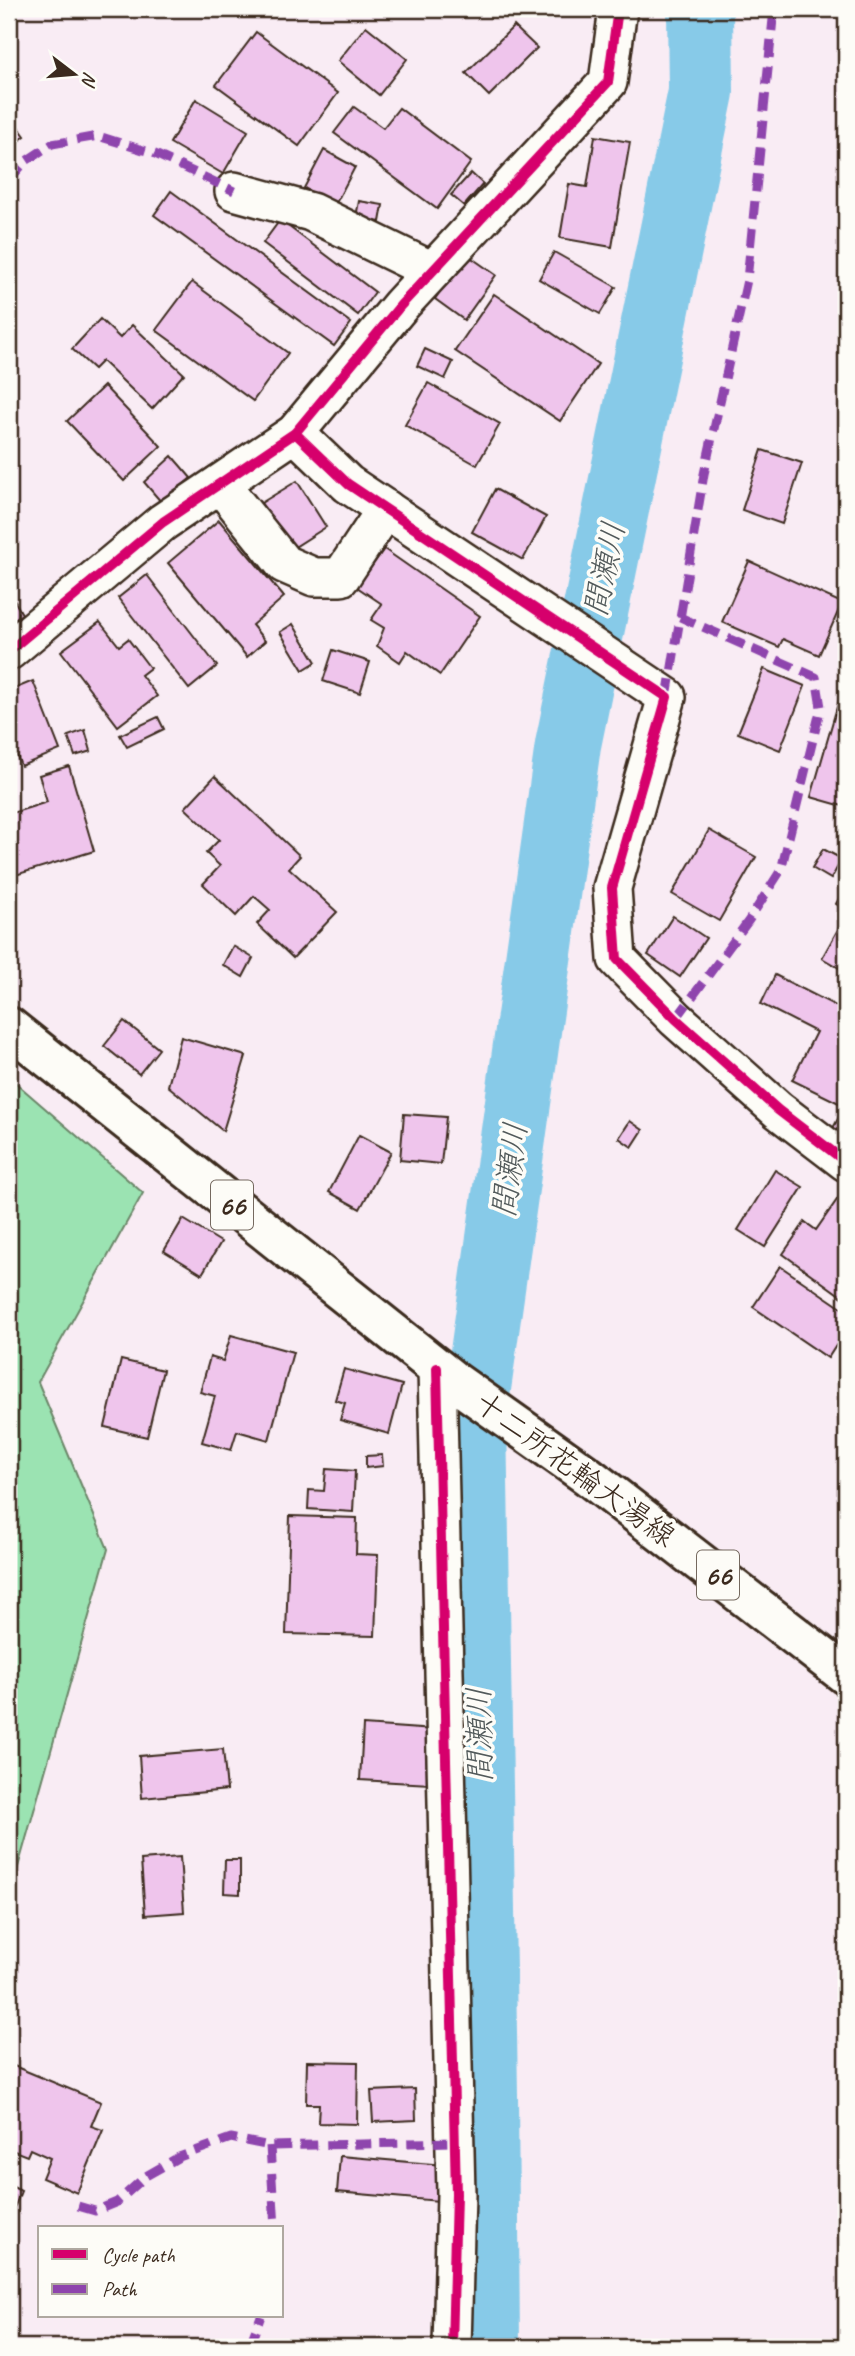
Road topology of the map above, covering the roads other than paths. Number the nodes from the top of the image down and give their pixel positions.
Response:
1 (618, 9) edge
2 (234, 191) dead end
3 (432, 271) junction
4 (295, 433) junction
5 (220, 484) junction
6 (386, 509) junction
7 (9, 651) edge
8 (9, 1027) edge
9 (846, 1162) edge
10 (446, 1375) junction
11 (846, 1675) edge
12 (452, 2347) edge

1 - 3 street
2 - 3 street
3 - 4 street
4 - 5 street
4 - 6 street
5 - 6 street
5 - 7 street
6 - 9 street
8 - 10 main road, 十二所花輪大湯線 / 66
10 - 11 main road, 十二所花輪大湯線 / 66
10 - 12 street

